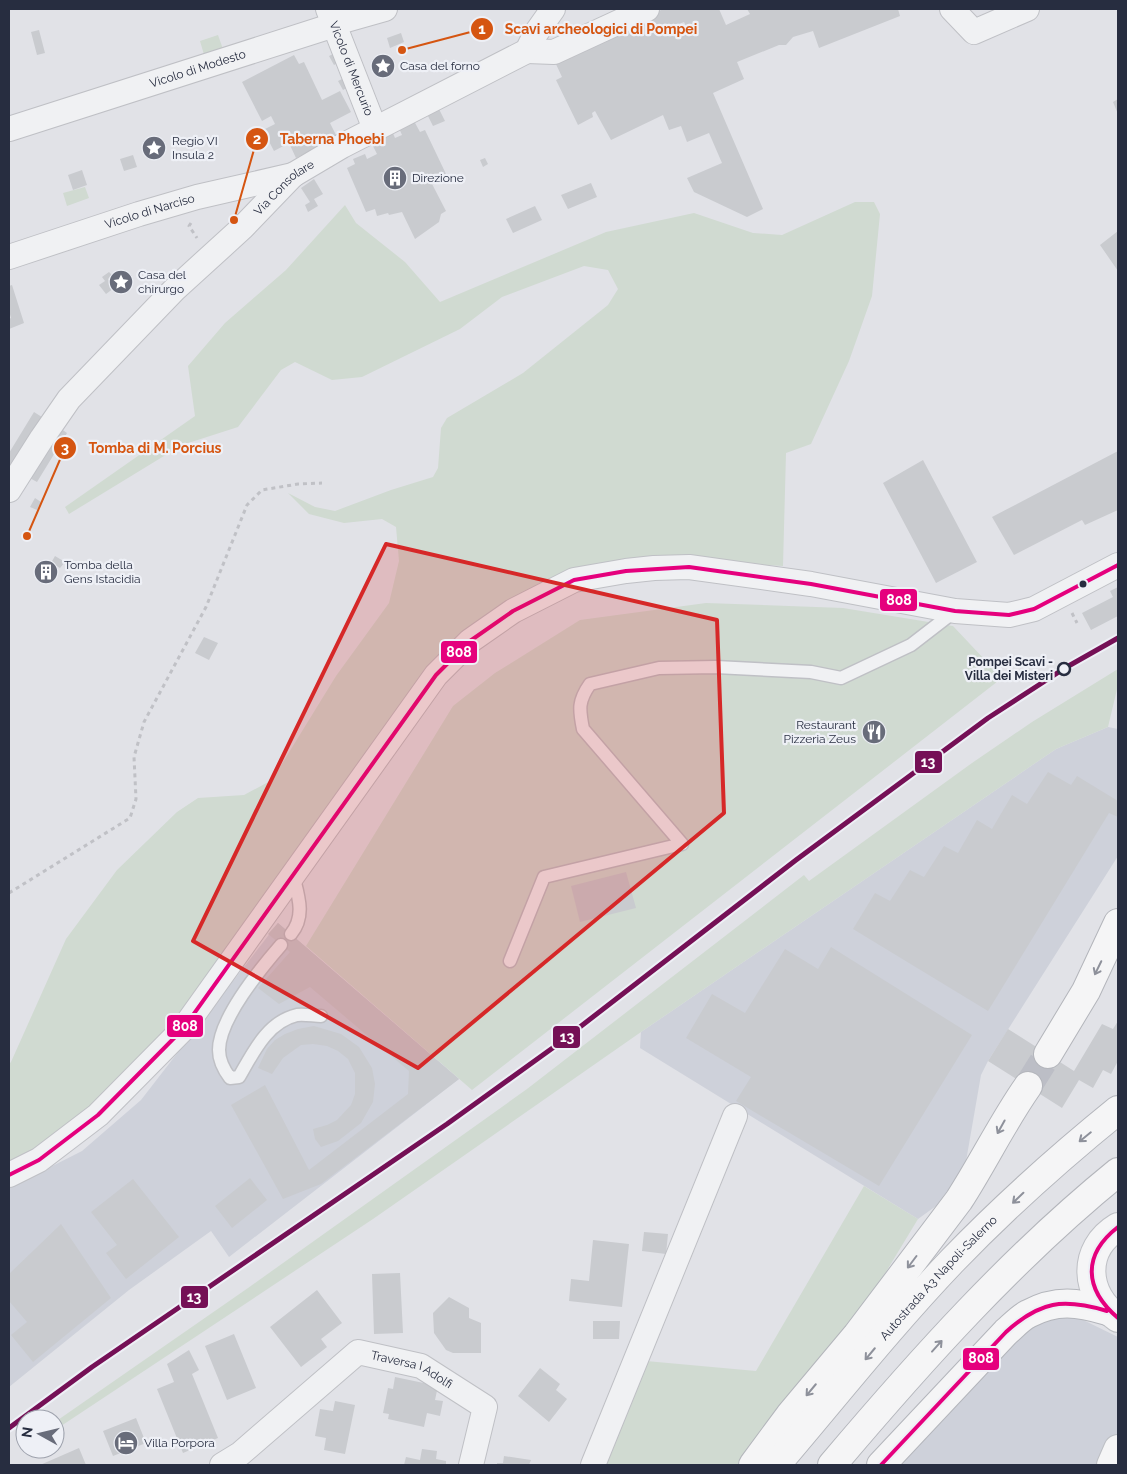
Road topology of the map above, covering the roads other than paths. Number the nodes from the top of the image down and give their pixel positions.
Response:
1 (384, 9) edge
2 (553, 9) edge
3 (647, 9) edge
4 (952, 9) edge
5 (1027, 9) edge
6 (331, 16) edge
7 (527, 51) junction
8 (9, 129) edge
9 (375, 129) junction
10 (293, 175) junction
11 (9, 257) edge
12 (15, 481) edge
13 (1118, 565) edge
14 (955, 611) junction
15 (293, 875) junction
16 (1118, 923) edge
17 (291, 934) dead end
18 (281, 945) dead end
19 (510, 961) dead end
20 (321, 1016) dead end
21 (1048, 1054) tunnel mouth
22 (1028, 1086) tunnel mouth
23 (1118, 1110) edge
24 (735, 1116) dead end
25 (1118, 1172) edge
26 (9, 1175) edge
27 (1118, 1227) edge
28 (1113, 1314) edge
29 (1118, 1449) edge
30 (222, 1465) edge
31 (471, 1465) edge
32 (593, 1465) edge
33 (753, 1465) edge
34 (776, 1465) edge
35 (832, 1465) edge
36 (880, 1465) edge
37 (1111, 1465) edge

1 - 6 street, Vicolo di Modesto
2 - 7 street
3 - 7 street
4 - 5 street
6 - 8 street, Vicolo di Modesto
6 - 9 street, Vicolo di Mercurio
7 - 9 street, Via Consolare
9 - 10 street, Via Consolare
10 - 11 street, Vicolo di Narciso
10 - 12 street, Via Consolare
13 - 14 street
14 - 15 street
14 - 19 lane
15 - 17 lane
15 - 26 street
16 -> 21 main road
18 - 20 lane
22 -> 33 main road
23 -> 34 main road, Autostrada A3 Napoli-Salerno
24 - 32 street
35 -> 25 main road
27 - 28 main road
28 - 36 main road
29 - 37 main road
30 - 31 street, Traversa I Adolfi

